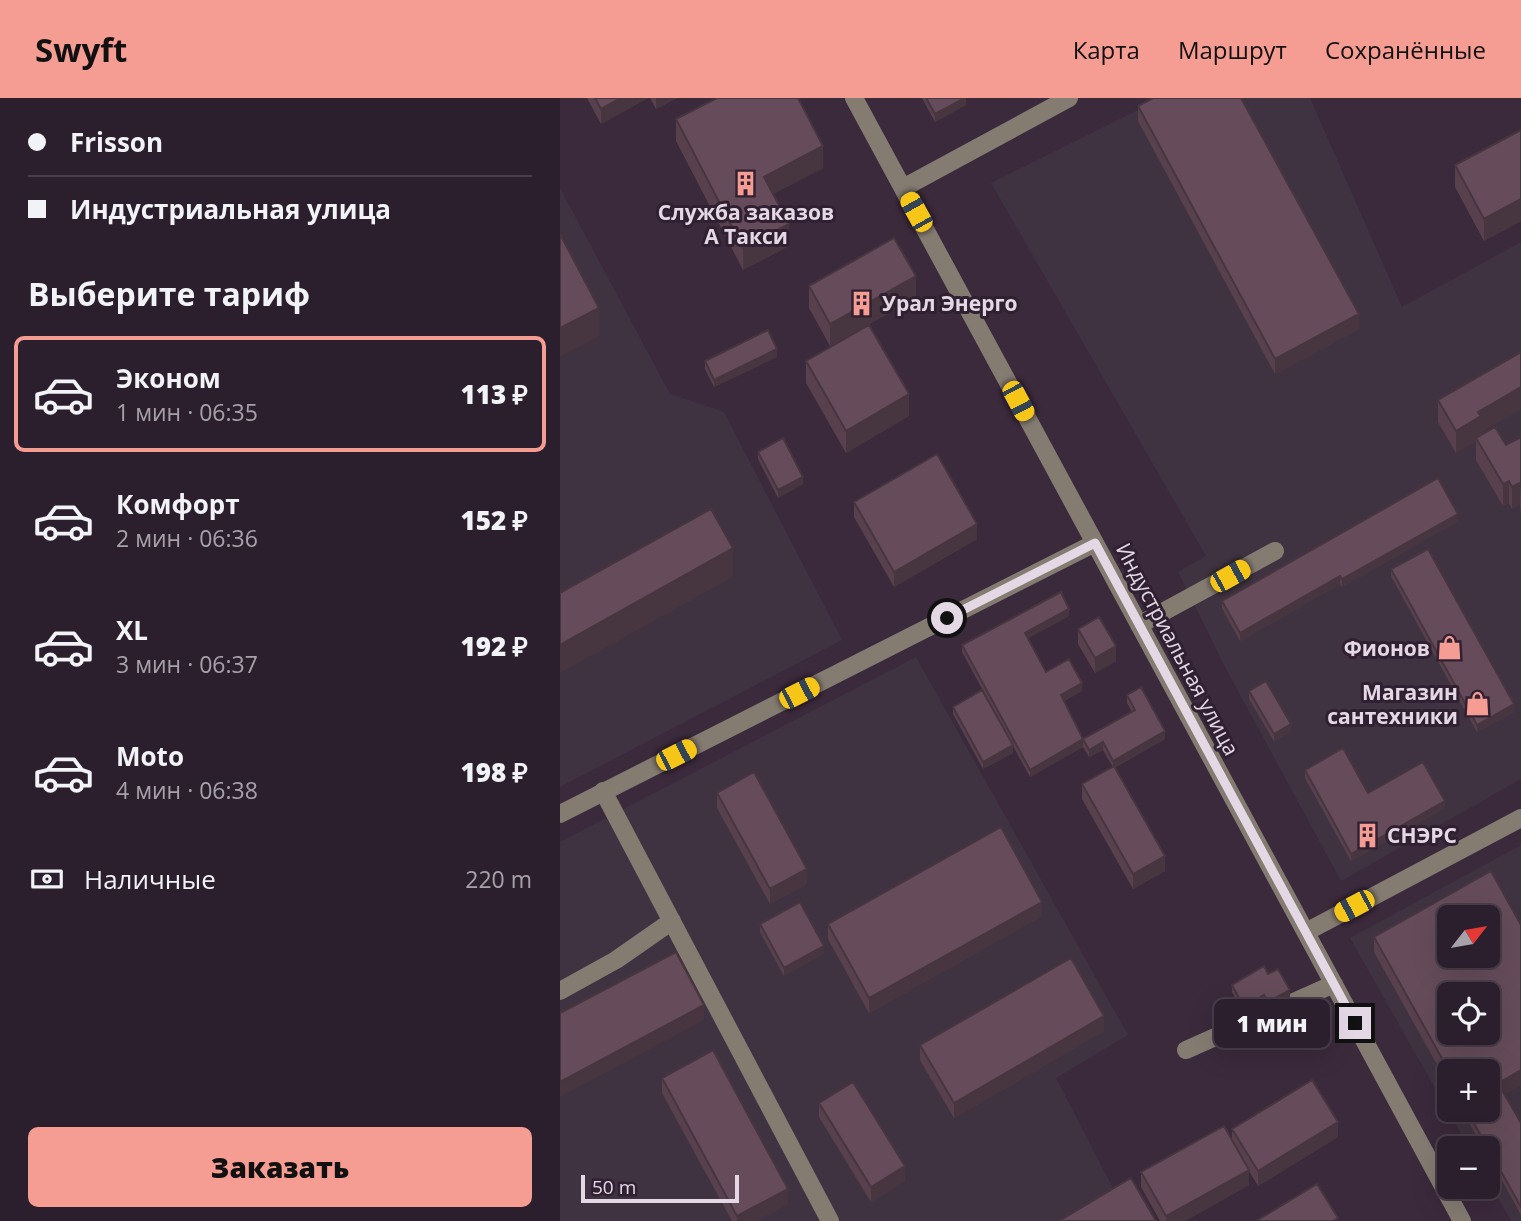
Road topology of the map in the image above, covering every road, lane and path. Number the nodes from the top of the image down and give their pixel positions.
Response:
1 (854, 98) edge
2 (1069, 98) edge
3 (903, 188) junction
4 (1095, 543) junction
5 (1275, 551) dead end
6 (1139, 625) junction
7 (603, 792) junction
8 (560, 814) edge
9 (1521, 818) edge
10 (672, 921) junction
11 (1306, 932) junction
12 (1334, 984) junction
13 (560, 990) edge
14 (1186, 1050) dead end
15 (830, 1221) edge
16 (1462, 1221) edge

1 - 3 street, Индустриальная улица
2 - 3 street
3 - 4 street, Индустриальная улица
4 - 6 street, Индустриальная улица
4 - 7 street
5 - 6 street
6 - 11 street, Индустриальная улица
7 - 8 street
7 - 10 street
9 - 11 street
10 - 13 street
10 - 15 street
11 - 12 street, Индустриальная улица
12 - 14 street
12 - 16 street, Индустриальная улица

